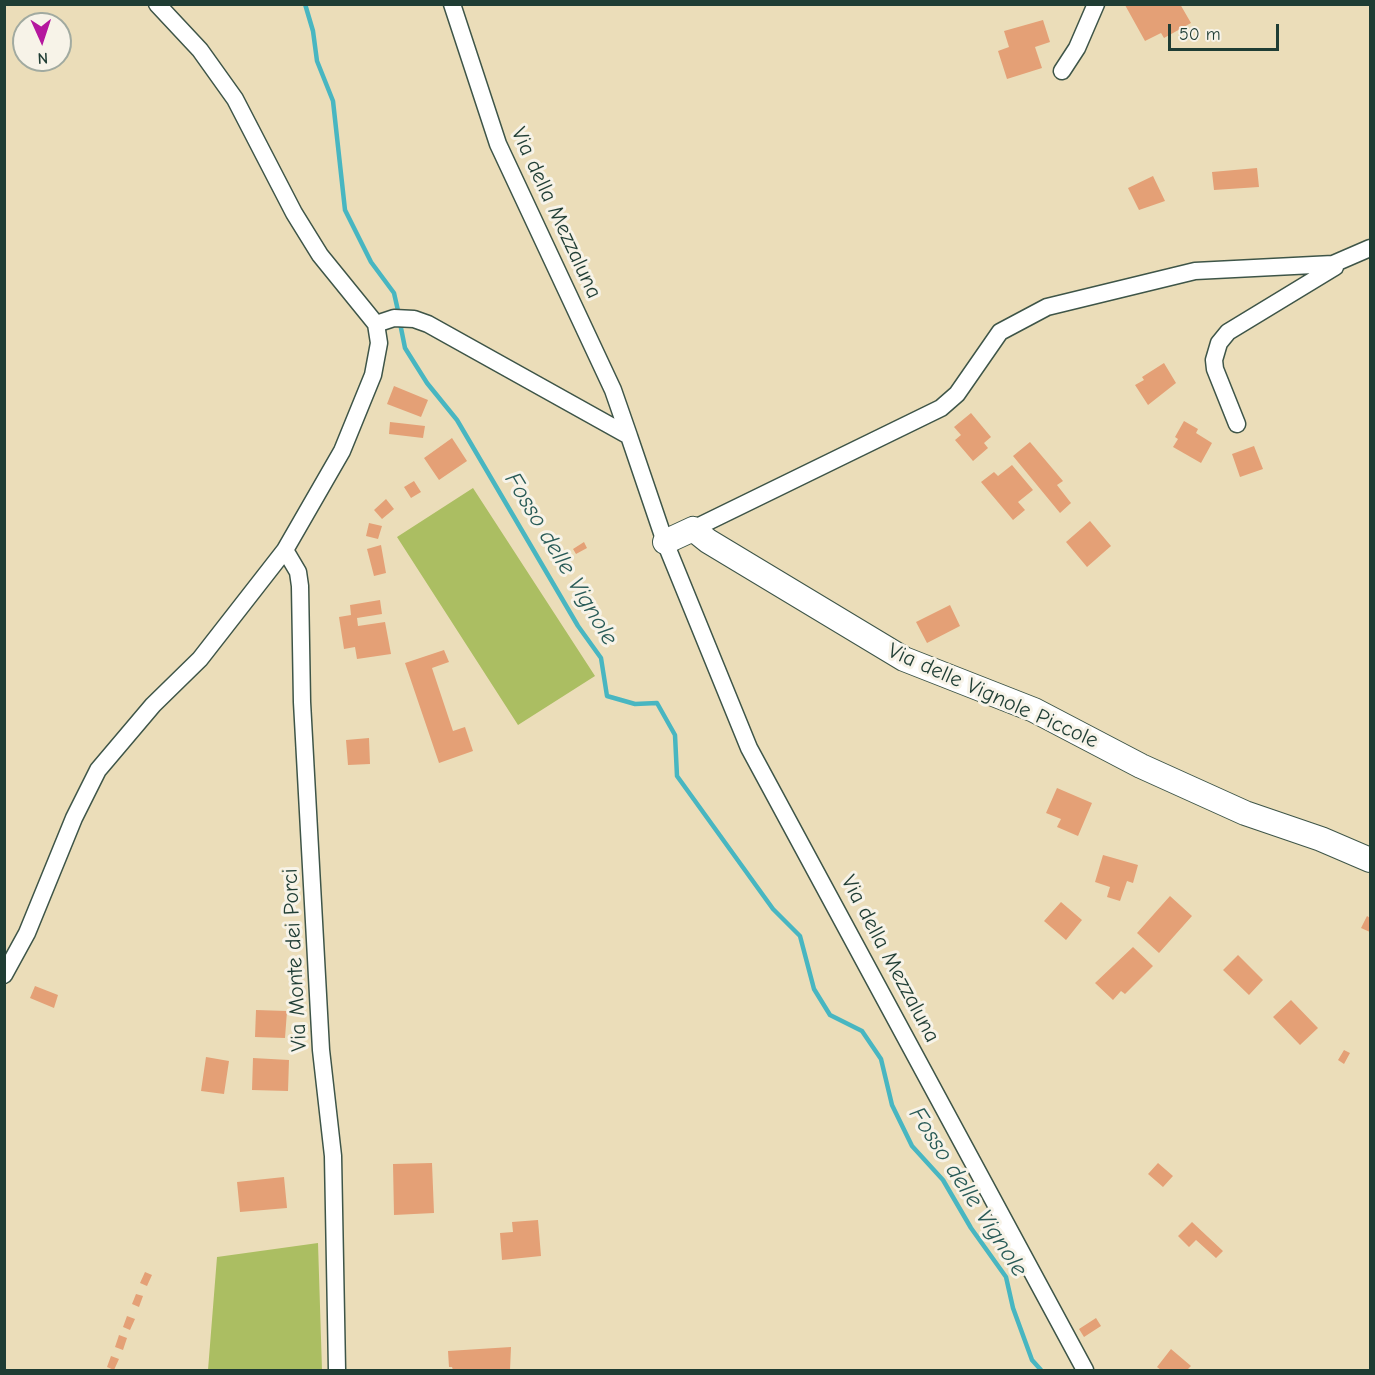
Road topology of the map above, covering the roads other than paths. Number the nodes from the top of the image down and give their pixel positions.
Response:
1 (157, 4) edge
2 (452, 4) edge
3 (1095, 4) edge
4 (1062, 71) dead end
5 (1364, 251) edge
6 (376, 324) junction
7 (1237, 424) dead end
8 (629, 436) junction
9 (693, 529) junction
10 (285, 550) junction
11 (669, 551) junction
12 (1371, 860) edge
13 (4, 975) edge
14 (337, 1371) edge
15 (1085, 1371) edge

1 - 6 street
2 - 8 street, Via della Mezzaluna
3 - 4 street
5 - 7 street
5 - 9 street
6 - 8 street
6 - 10 street
8 - 11 street, Via della Mezzaluna
9 - 11 street
9 - 12 street, Via delle Vignole Piccole
10 - 13 street
10 - 14 street, Via Monte dei Porci
11 - 15 street, Via della Mezzaluna

